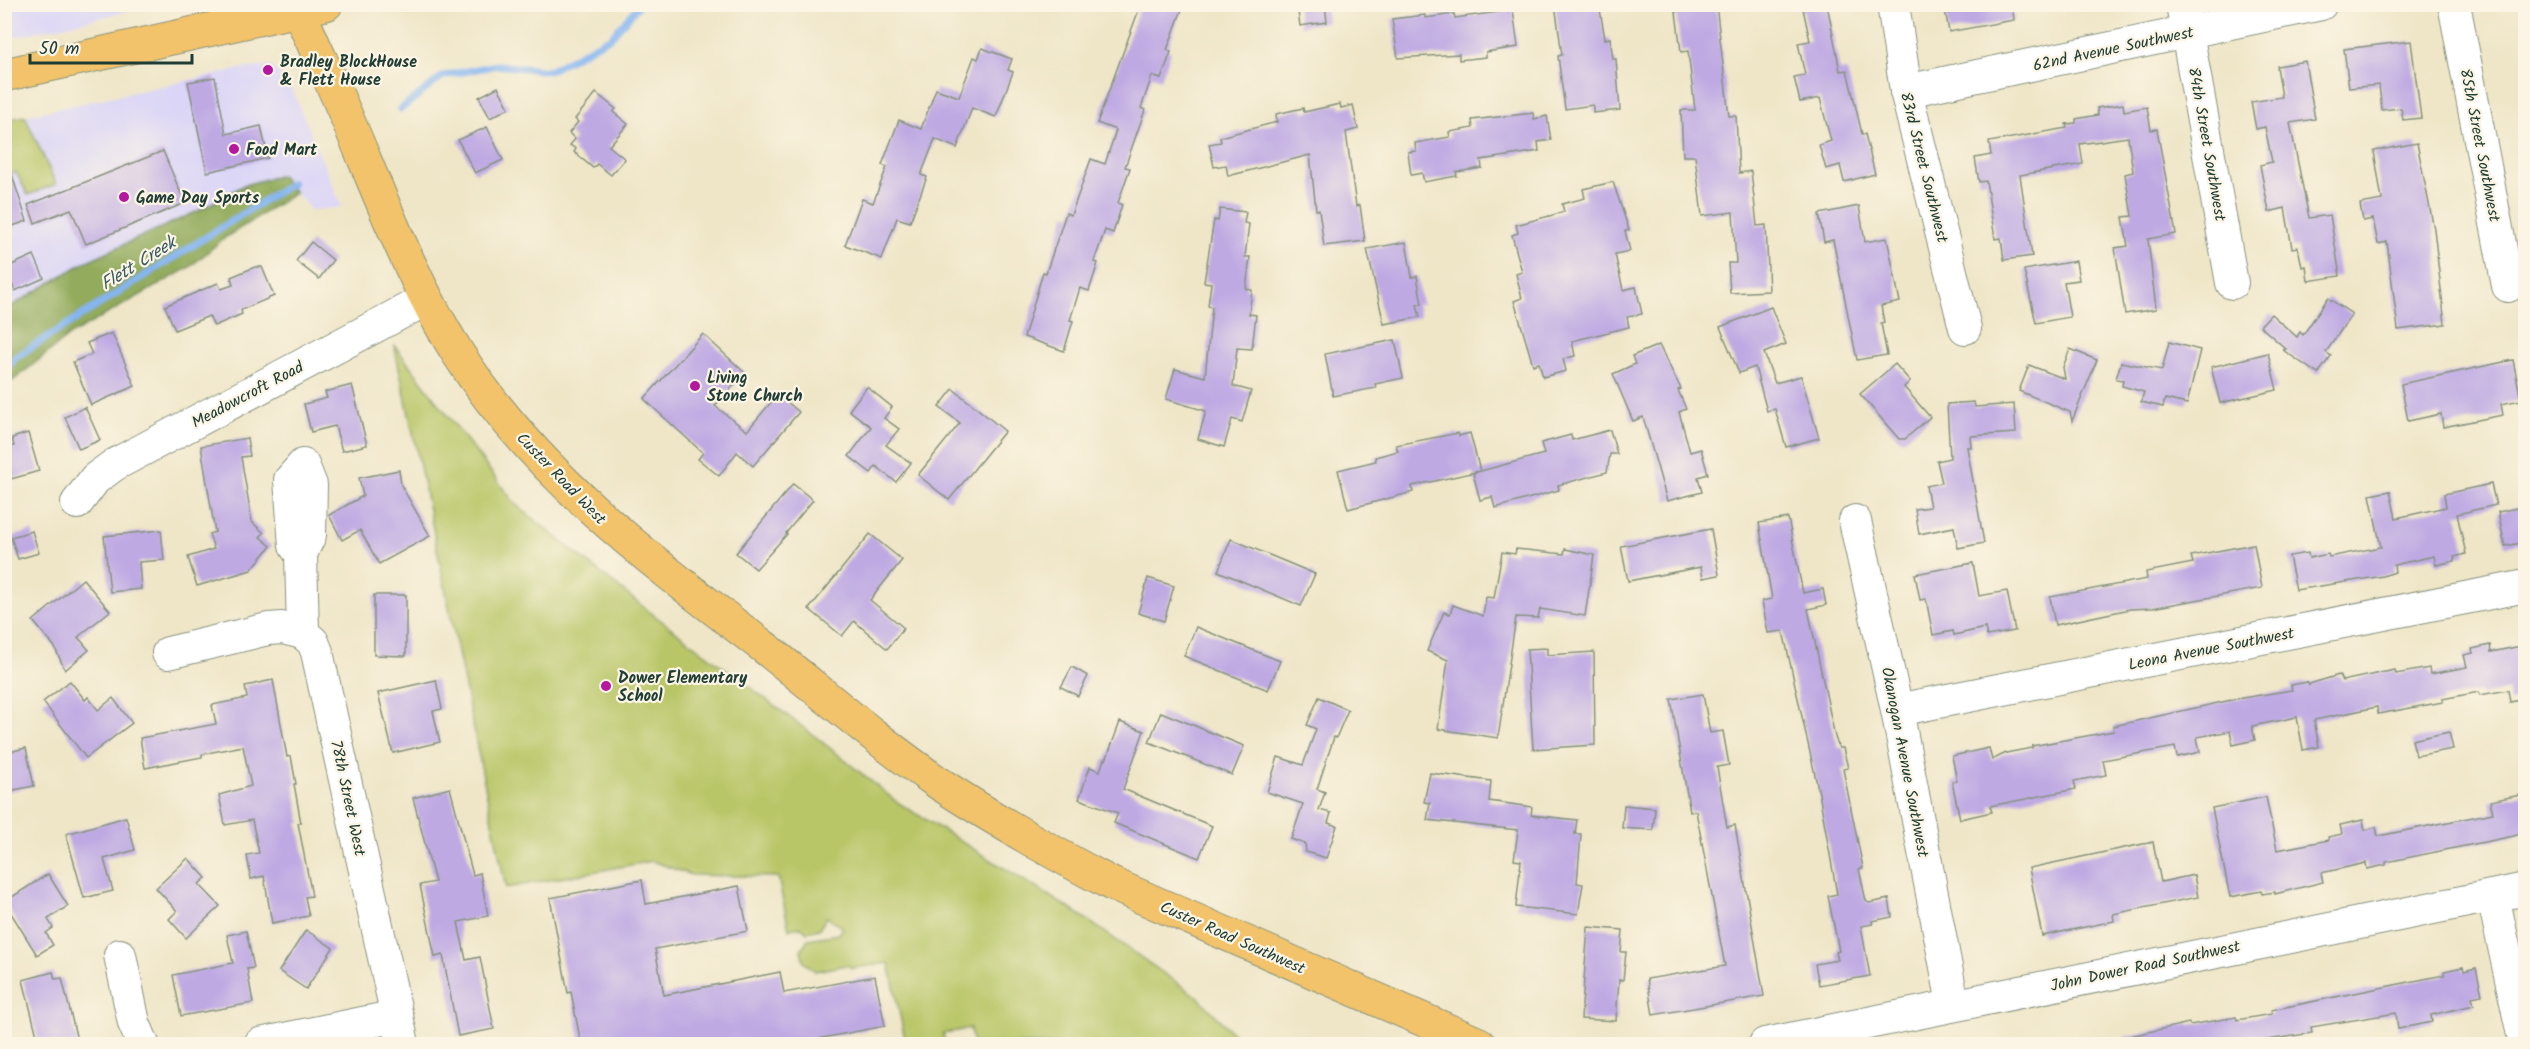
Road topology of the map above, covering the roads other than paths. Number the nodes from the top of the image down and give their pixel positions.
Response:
1 (1893, 4) edge
2 (2321, 4) edge
3 (2454, 4) edge
4 (306, 7) edge
5 (2185, 18) edge
6 (4, 75) edge
7 (1906, 91) junction
8 (2232, 283) dead end
9 (2508, 286) dead end
10 (427, 299) junction
11 (1965, 328) dead end
12 (77, 503) dead end
13 (1855, 521) dead end
14 (301, 554) dead end
15 (2526, 586) edge
16 (303, 633) junction
17 (168, 653) dead end
18 (1897, 710) junction
19 (993, 816) joint
20 (2526, 890) edge
21 (2493, 896) junction
22 (120, 955) dead end
23 (1953, 1004) junction
24 (400, 1030) edge
25 (1431, 1033) edge
26 (144, 1044) edge
27 (260, 1044) edge
28 (1479, 1044) edge
29 (1765, 1044) edge
30 (2525, 1044) edge

1 - 7 street, 83rd Street Southwest
2 - 5 street, 62nd Avenue Southwest
3 - 9 street, 85th Street Southwest
4 - 6 main road
4 - 10 main road, Custer Road West
5 - 7 street, 62nd Avenue Southwest
5 - 8 street, 84th Street Southwest
7 - 11 street, 83rd Street Southwest
10 - 12 street, Meadowcroft Road
10 - 19 main road, Custer Road West
13 - 18 street, Okanogan Avenue Southwest
14 - 16 street
15 - 18 street, Leona Avenue Southwest
16 - 17 street
16 - 24 street, 78th Street West
18 - 23 street, Okanogan Avenue Southwest
19 - 25 main road, Custer Road Southwest
20 - 21 street, John Dower Road Southwest
21 - 23 street, John Dower Road Southwest
21 - 30 street
22 - 26 street
23 - 29 street, John Dower Road Southwest
24 - 27 street
25 - 28 main road, Custer Road Southwest

